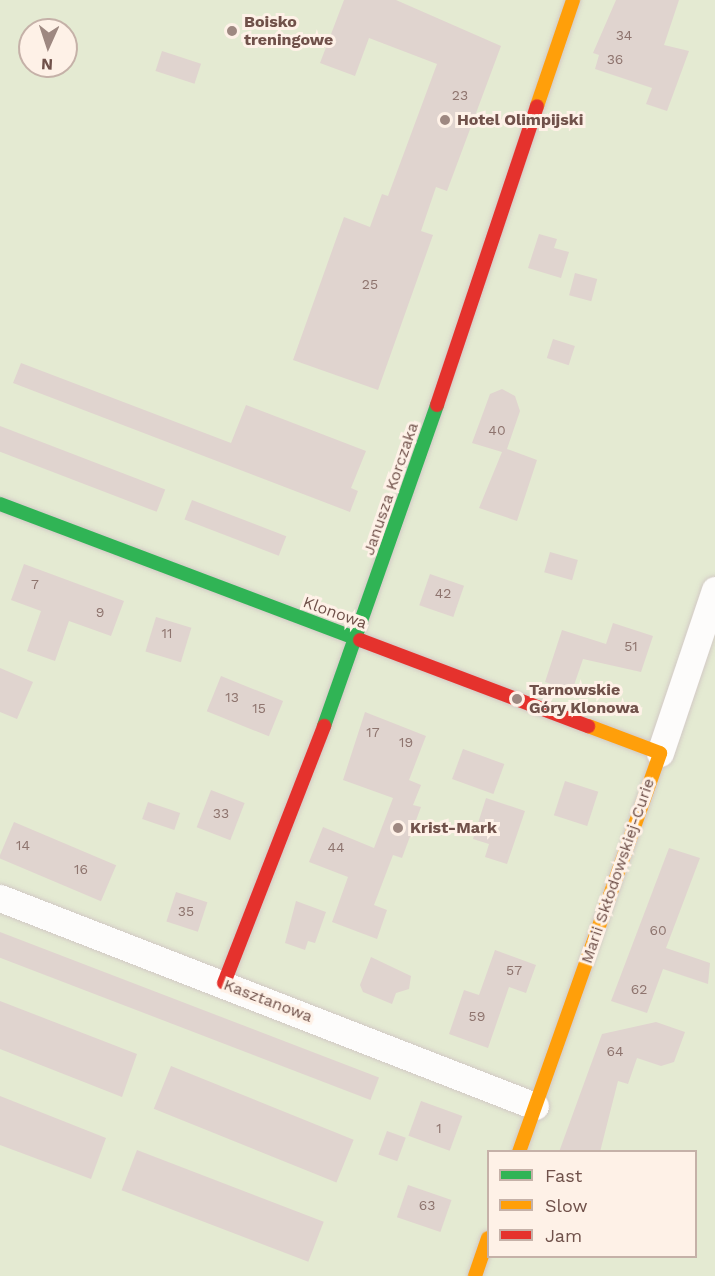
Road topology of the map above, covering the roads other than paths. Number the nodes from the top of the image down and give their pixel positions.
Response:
1 (573, 0) edge
2 (0, 504) edge
3 (715, 590) edge
4 (358, 639) junction
5 (660, 753) junction
6 (0, 898) edge
7 (224, 984) junction
8 (535, 1106) junction
9 (520, 1150) edge
10 (487, 1243) edge
11 (475, 1276) edge

1 - 4 street, Janusza Korczaka
2 - 4 street, Klonowa
3 - 5 street, Marii Skłodowskiej-Curie
4 - 5 street, Klonowa
4 - 7 street, Janusza Korczaka
5 - 8 street, Marii Skłodowskiej-Curie
6 - 7 street, Kasztanowa
7 - 8 street, Kasztanowa
8 - 9 street, Marii Skłodowskiej-Curie
10 - 11 street

